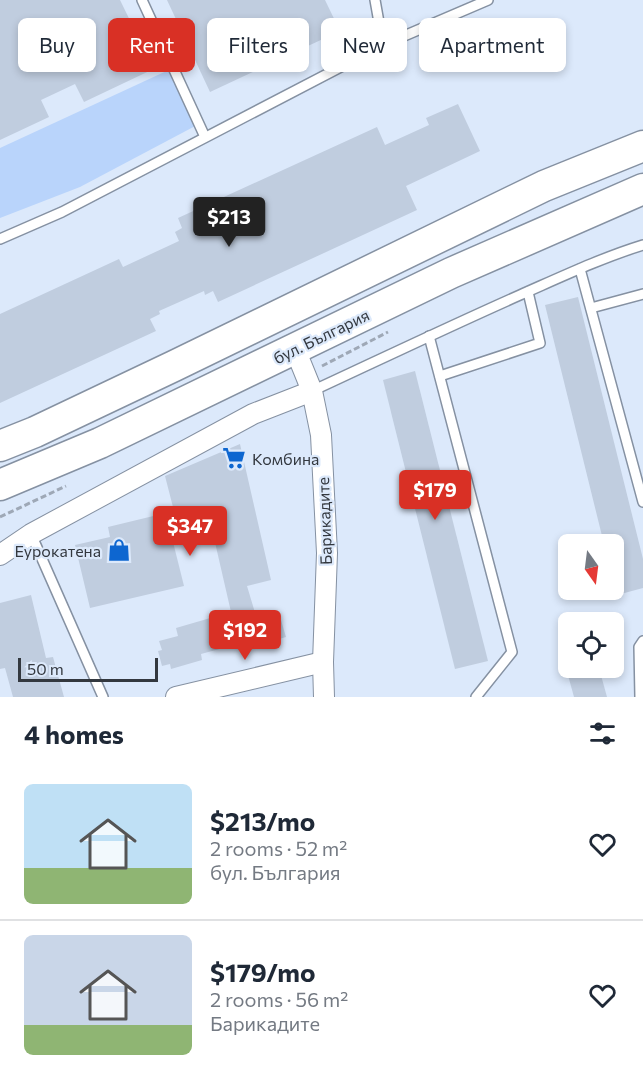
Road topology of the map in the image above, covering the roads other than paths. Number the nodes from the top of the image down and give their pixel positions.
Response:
1 (142, 0) edge
2 (375, 0) edge
3 (488, 0) edge
4 (378, 18) edge
5 (407, 35) edge
6 (331, 72) edge
7 (205, 137) junction
8 (643, 146) edge
9 (643, 189) edge
10 (0, 238) edge
11 (643, 245) edge
12 (580, 268) junction
13 (528, 292) junction
14 (643, 294) edge
15 (591, 308) junction
16 (429, 336) junction
17 (295, 349) junction
18 (440, 375) junction
19 (312, 391) junction
20 (0, 446) edge
21 (0, 485) edge
22 (643, 502) edge
23 (31, 534) junction
24 (0, 555) edge
25 (643, 641) edge
26 (323, 662) junction
27 (103, 697) edge
28 (176, 697) edge
29 (324, 697) edge
30 (476, 697) edge
31 (640, 697) edge

1 - 7 lane
2 - 4 lane
3 - 5 lane
6 - 7 lane
7 - 10 lane
8 - 20 main road
9 - 17 main road, бул. България
11 - 12 lane
12 - 13 lane
12 - 15 lane
13 - 16 lane
13 - 18 lane
14 - 15 lane
15 - 22 lane
16 - 18 lane
16 - 19 lane
17 - 19 street, Барикадите
17 - 21 main road, бул. България
18 - 30 lane
19 - 23 street
19 - 26 street, Барикадите
23 - 24 street
23 - 27 lane
25 - 31 lane
26 - 28 street
26 - 29 street, Барикадите

